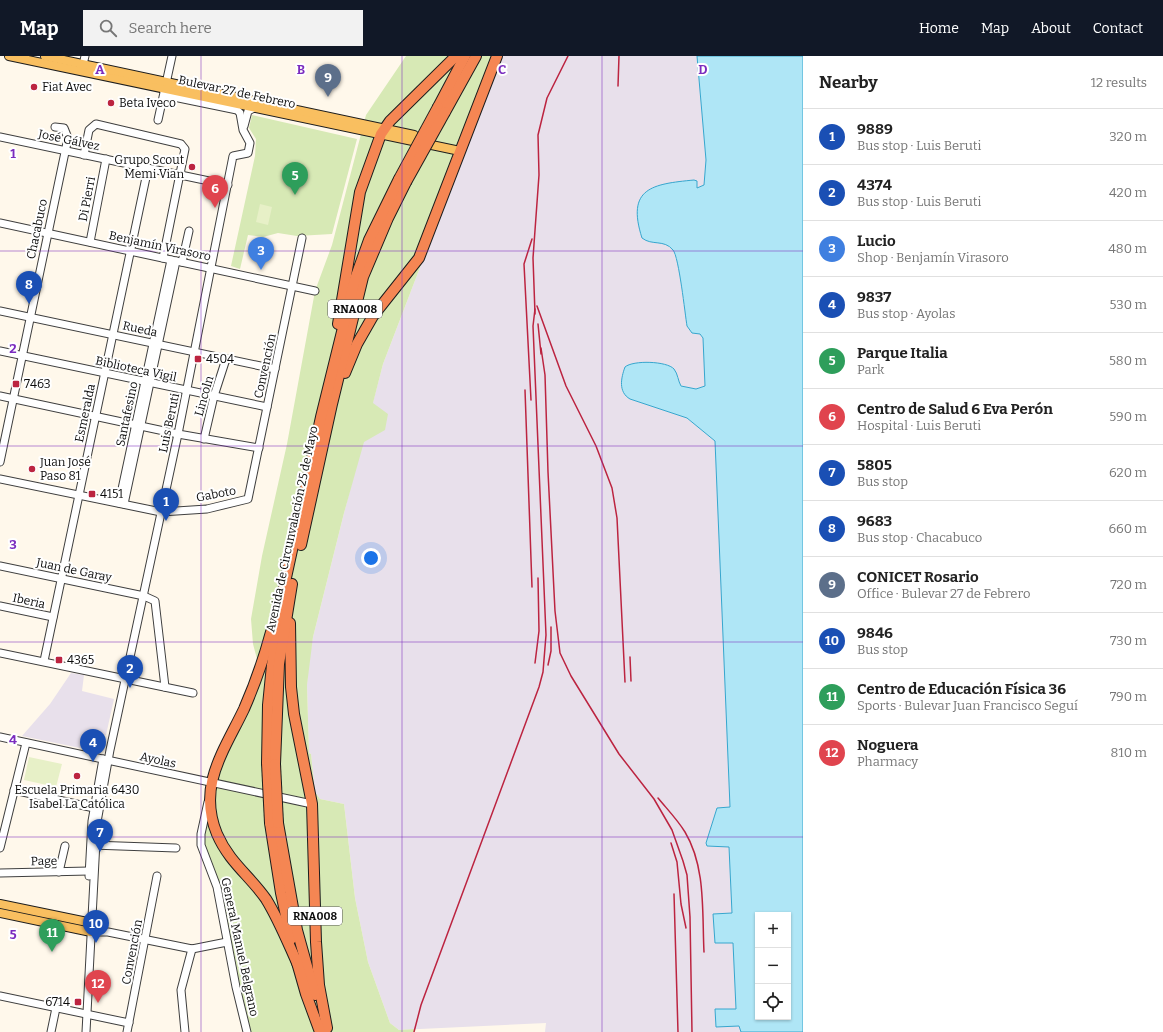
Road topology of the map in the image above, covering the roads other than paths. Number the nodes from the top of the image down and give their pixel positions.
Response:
1 (9, 56) edge
2 (45, 56) edge
3 (172, 56) edge
4 (456, 56) edge
5 (465, 56) edge
6 (476, 56) edge
7 (497, 56) edge
8 (83, 64) edge
9 (165, 87) junction
10 (254, 108) junction
11 (441, 110) junction
12 (158, 120) dead end
13 (55, 127) dead end
14 (243, 130) junction
15 (383, 132) junction
16 (0, 137) edge
17 (462, 148) junction
18 (65, 151) junction
19 (84, 155) junction
20 (106, 159) junction
21 (148, 168) junction
22 (179, 175) junction
23 (228, 185) junction
24 (385, 216) junction
25 (0, 223) edge
26 (189, 231) dead end
27 (48, 233) junction
28 (302, 238) dead end
29 (90, 242) junction
30 (131, 251) junction
31 (163, 258) junction
32 (176, 261) junction
33 (212, 269) junction
34 (292, 286) junction
35 (316, 291) dead end
36 (0, 311) edge
37 (30, 317) junction
38 (114, 335) junction
39 (156, 344) junction
40 (0, 352) edge
41 (194, 352) junction
42 (22, 356) junction
43 (226, 359) junction
44 (275, 369) junction
45 (105, 373) junction
46 (148, 382) junction
47 (329, 388) junction
48 (187, 391) junction
49 (0, 396) edge
50 (214, 396) junction
51 (13, 399) junction
52 (332, 404) junction
53 (267, 408) junction
54 (96, 416) junction
55 (138, 426) junction
56 (178, 434) junction
57 (204, 439) junction
58 (259, 448) junction
59 (0, 462) edge
60 (0, 479) edge
61 (79, 495) junction
62 (248, 499) joint
63 (122, 504) junction
64 (161, 512) junction
65 (0, 566) edge
66 (61, 578) junction
67 (144, 596) junction
68 (286, 596) junction
69 (0, 606) edge
70 (53, 617) junction
71 (0, 652) edge
72 (44, 661) junction
73 (126, 679) junction
74 (165, 687) junction
75 (193, 693) dead end
76 (0, 738) edge
77 (26, 743) junction
78 (106, 760) junction
79 (212, 782) junction
80 (14, 790) junction
81 (209, 798) junction
82 (312, 804) junction
83 (94, 808) junction
84 (274, 823) junction
85 (3, 826) edge
86 (93, 845) junction
87 (65, 846) dead end
88 (0, 848) edge
89 (176, 848) dead end
90 (89, 871) junction
91 (59, 872) junction
92 (0, 873) edge
93 (157, 876) dead end
94 (0, 904) edge
95 (0, 913) edge
96 (89, 927) junction
97 (146, 940) junction
98 (227, 942) junction
99 (192, 949) junction
100 (298, 965) junction
101 (0, 996) edge
102 (56, 1008) junction
103 (85, 1014) junction
104 (129, 1023) junction
105 (326, 1031) edge
106 (51, 1032) edge
107 (82, 1032) edge
108 (86, 1032) edge
109 (127, 1032) edge
110 (185, 1032) edge
111 (248, 1032) edge

1 - 8 main road, Bulevar 27 de Febrero
2 - 8 main road, Bulevar 27 de Febrero
3 - 9 street
4 - 15 highway
5 - 11 highway, Avenida de Circunvalación 25 de Mayo / RNA008
6 - 11 highway, Avenida de Circunvalación 25 de Mayo / RNA008
7 - 17 highway
8 - 9 main road, Bulevar 27 de Febrero
9 - 10 main road, Bulevar 27 de Febrero
9 - 12 street
9 - 14 street, Luis Beruti
9 - 15 main road, Bulevar 27 de Febrero
10 - 14 street
10 - 15 main road, Bulevar 27 de Febrero
11 - 24 highway, Avenida de Circunvalación 25 de Mayo / RNA008, bridge
13 - 18 street, Chacabuco
14 - 23 street, Luis Beruti
15 - 17 main road, Bulevar 27 de Febrero
15 - 47 highway
16 - 18 street, José Gálvez
17 - 52 highway, RNA008
18 - 19 street, José Gálvez
18 - 27 street, Chacabuco
19 - 20 street, José Gálvez
19 - 22 street
20 - 21 street, José Gálvez
20 - 29 street, Di Pierri
21 - 22 street, José Gálvez
21 - 30 street, Esmeralda
22 - 23 street, José Gálvez
22 - 31 street
23 - 33 street, Luis Beruti
24 - 47 highway, Avenida de Circunvalación 25 de Mayo / RNA008
24 - 52 highway, Avenida de Circunvalación 25 de Mayo / RNA008
25 - 27 street, Benjamín Virasoro
26 - 32 street, Santafesino
27 - 29 street, Benjamín Virasoro
27 - 37 street, Chacabuco
28 - 34 street, Convención
29 - 30 street, Benjamín Virasoro
30 - 31 street, Benjamín Virasoro
30 - 38 street, Esmeralda
31 - 32 street, Benjamín Virasoro
32 - 33 street, Benjamín Virasoro
32 - 39 street, Santafesino
33 - 34 street, Benjamín Virasoro
33 - 41 street, Luis Beruti
34 - 35 street, Benjamín Virasoro
34 - 44 street, Convención
36 - 37 street, Rueda
37 - 38 street, Rueda
37 - 42 street, Chacabuco
38 - 39 street, Rueda
38 - 45 street, Esmeralda
39 - 41 street, Rueda
39 - 46 street, Santafesino
40 - 42 street, Biblioteca Vigil
41 - 43 street, Rueda
41 - 48 street, Luis Beruti
42 - 45 street, Biblioteca Vigil
42 - 51 street, Chacabuco
43 - 44 street, Rueda
43 - 50 street, Lincoln
44 - 53 street, Convención
45 - 46 street, Biblioteca Vigil
45 - 54 street, Esmeralda
46 - 48 street, Biblioteca Vigil
46 - 55 street, Santafesino
47 - 68 highway, Avenida de Circunvalación 25 de Mayo / RNA008
48 - 50 street, Biblioteca Vigil
48 - 56 street, Luis Beruti
49 - 51 street
50 - 53 street, Biblioteca Vigil
50 - 57 street, Lincoln
51 - 54 street
51 - 59 street, Chacabuco
52 - 68 highway, Avenida de Circunvalación 25 de Mayo / RNA008
53 - 58 street, Convención
54 - 55 street
54 - 61 street, Esmeralda
55 - 56 street
55 - 63 street, Santafesino
56 - 57 street
56 - 64 street, Luis Beruti
57 - 58 street
58 - 62 street, Convención
60 - 61 street, Gaboto
61 - 63 street, Gaboto
61 - 66 street, Esmeralda
62 - 64 street, Gaboto
63 - 64 street, Gaboto
64 - 67 street, Luis Beruti
65 - 66 street, Juan de Garay
66 - 67 street, Juan de Garay
66 - 70 street, Esmeralda
67 - 73 street, Luis Beruti
67 - 74 street
68 - 79 highway, RNA008
68 - 82 highway
68 - 84 highway, Avenida de Circunvalación 25 de Mayo / RNA008, bridge
69 - 70 street, Iberia
70 - 72 street, Esmeralda
71 - 72 street
72 - 73 street
73 - 74 street
73 - 78 street, Luis Beruti
74 - 75 street
76 - 77 street, Ayolas
77 - 78 street, Ayolas
77 - 80 street
78 - 79 street, Ayolas
78 - 83 street
78 - 86 street
79 - 81 highway
79 - 82 street, Ayolas
80 - 83 street
80 - 85 street
81 - 98 street, General Manuel Belgrano
81 - 100 highway
82 - 105 highway, RNA008
83 - 86 street
84 - 100 highway, Avenida de Circunvalación 25 de Mayo / RNA008
84 - 105 highway, Avenida de Circunvalación 25 de Mayo / RNA008
85 - 88 street
86 - 89 street
86 - 90 street
86 - 96 street
87 - 91 street
90 - 91 street, Page
90 - 96 street
91 - 92 street, Page
93 - 97 street, Convención
94 - 96 main road
95 - 96 main road
96 - 97 street
96 - 103 street
97 - 99 street
97 - 104 street, Convención
98 - 99 street
98 - 111 street, General Manuel Belgrano
99 - 110 street
100 - 105 highway, Avenida de Circunvalación 25 de Mayo / RNA008
101 - 102 street
102 - 103 street
102 - 106 street
103 - 104 street
103 - 107 street
103 - 108 street
104 - 109 street, Convención

